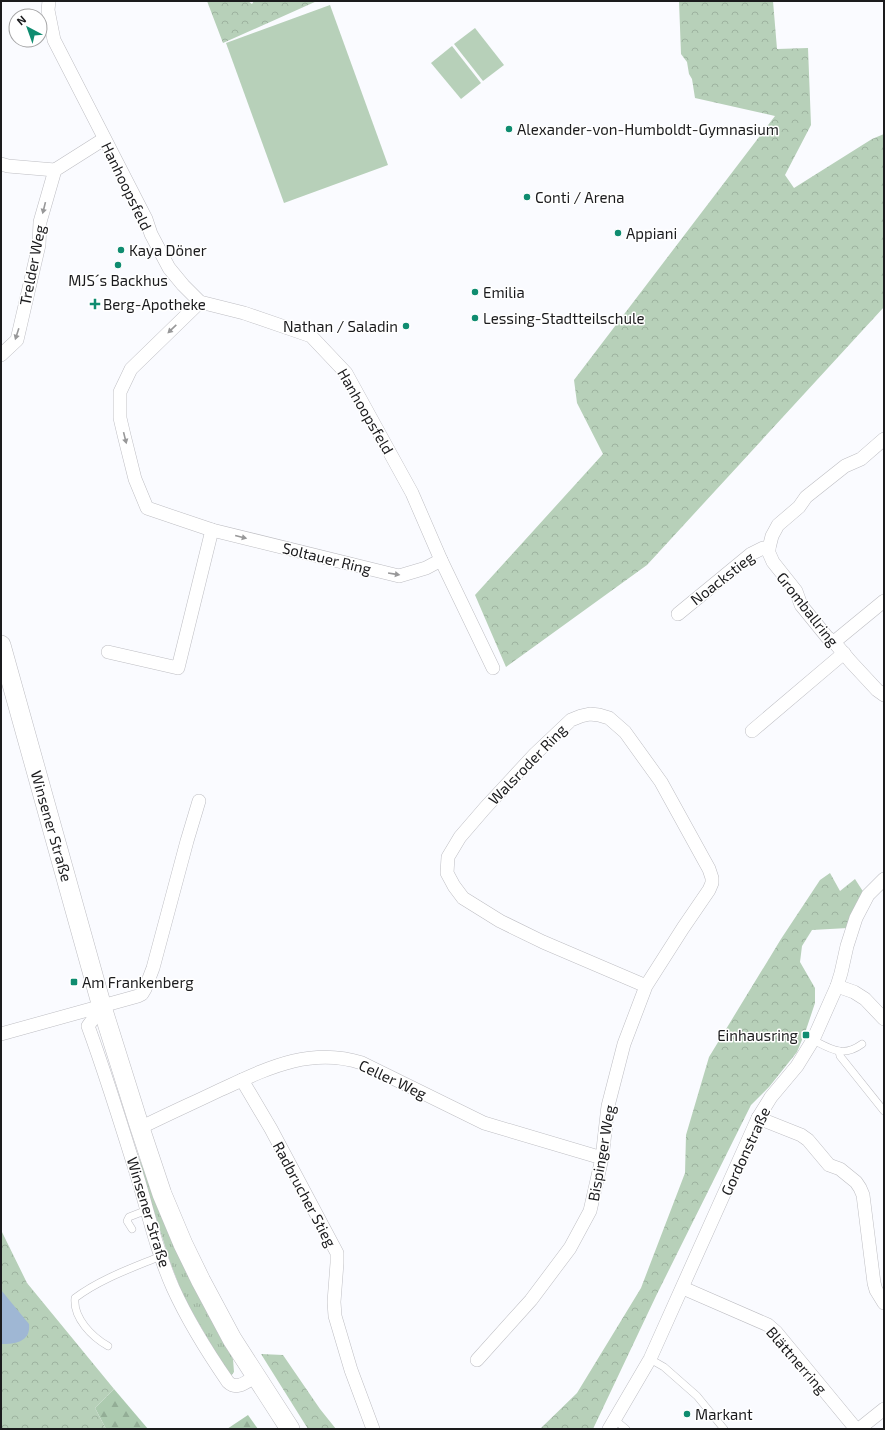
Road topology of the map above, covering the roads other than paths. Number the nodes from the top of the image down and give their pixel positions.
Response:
1 (49, 1) edge
2 (104, 139) junction
3 (1, 164) edge
4 (55, 170) junction
5 (200, 302) junction
6 (1, 354) edge
7 (884, 439) edge
8 (212, 530) junction
9 (769, 548) junction
10 (441, 560) junction
11 (884, 601) edge
12 (678, 614) dead end
13 (834, 642) junction
14 (1, 645) edge
15 (108, 652) dead end
16 (844, 653) junction
17 (493, 668) dead end
18 (884, 695) edge
19 (752, 730) dead end
20 (199, 801) dead end
21 (884, 879) edge
22 (646, 986) junction
23 (837, 986) junction
24 (102, 1007) junction
25 (884, 1019) edge
26 (1, 1034) edge
27 (813, 1040) junction
28 (862, 1044) dead end
29 (839, 1051) junction
30 (242, 1080) junction
31 (884, 1111) edge
32 (758, 1118) junction
33 (140, 1128) junction
34 (602, 1158) junction
35 (147, 1210) junction
36 (132, 1229) dead end
37 (161, 1256) junction
38 (683, 1288) junction
39 (884, 1303) edge
40 (108, 1346) dead end
41 (650, 1359) junction
42 (477, 1360) dead end
43 (256, 1376) junction
44 (884, 1409) edge
45 (612, 1425) edge
46 (290, 1429) edge
47 (373, 1429) edge
48 (626, 1429) edge
49 (724, 1429) edge
50 (856, 1429) edge
51 (859, 1429) edge

1 - 2 street, Hanhoopsfeld
2 - 4 street
2 - 5 street, Hanhoopsfeld
3 - 4 street
4 -> 6 street, Trelder Weg
5 -> 8 street, Soltauer Ring
5 - 10 street, Hanhoopsfeld
7 - 9 street
8 -> 10 street, Soltauer Ring
8 - 15 street
9 - 12 street, Noackstieg
9 - 13 street, Gromballring
10 - 17 street, Hanhoopsfeld
11 - 13 street
13 - 16 street, Gromballring
14 - 24 main road, Winsener Straße
16 - 18 street, Gromballring
16 - 19 street
20 - 24 street
21 - 23 street, Gordonstraße
22 - 22 street, Walsroder Ring
22 - 34 street, Bispinger Weg
23 - 25 street
23 - 27 street, Gordonstraße
24 - 26 street
24 - 33 main road, Winsener Straße
24 - 35 street, Winsener Straße
27 - 29 lane
27 - 32 street, Gordonstraße
28 - 29 lane
29 - 31 lane
30 - 33 street, Celler Weg
30 - 34 street, Celler Weg
30 - 47 street, Radbrucher Stieg
32 - 38 street, Gordonstraße
32 - 39 street
33 - 43 main road, Winsener Straße
34 - 42 street, Bispinger Weg
35 - 36 lane
35 - 37 street, Winsener Straße
37 - 40 lane
37 - 43 street, Winsener Straße
38 - 41 street, Gordonstraße
38 - 50 street, Blättnerring
41 - 45 street, Gordonstraße
41 - 49 lane
43 - 46 main road, Winsener Straße
44 - 51 street
45 - 48 lane

